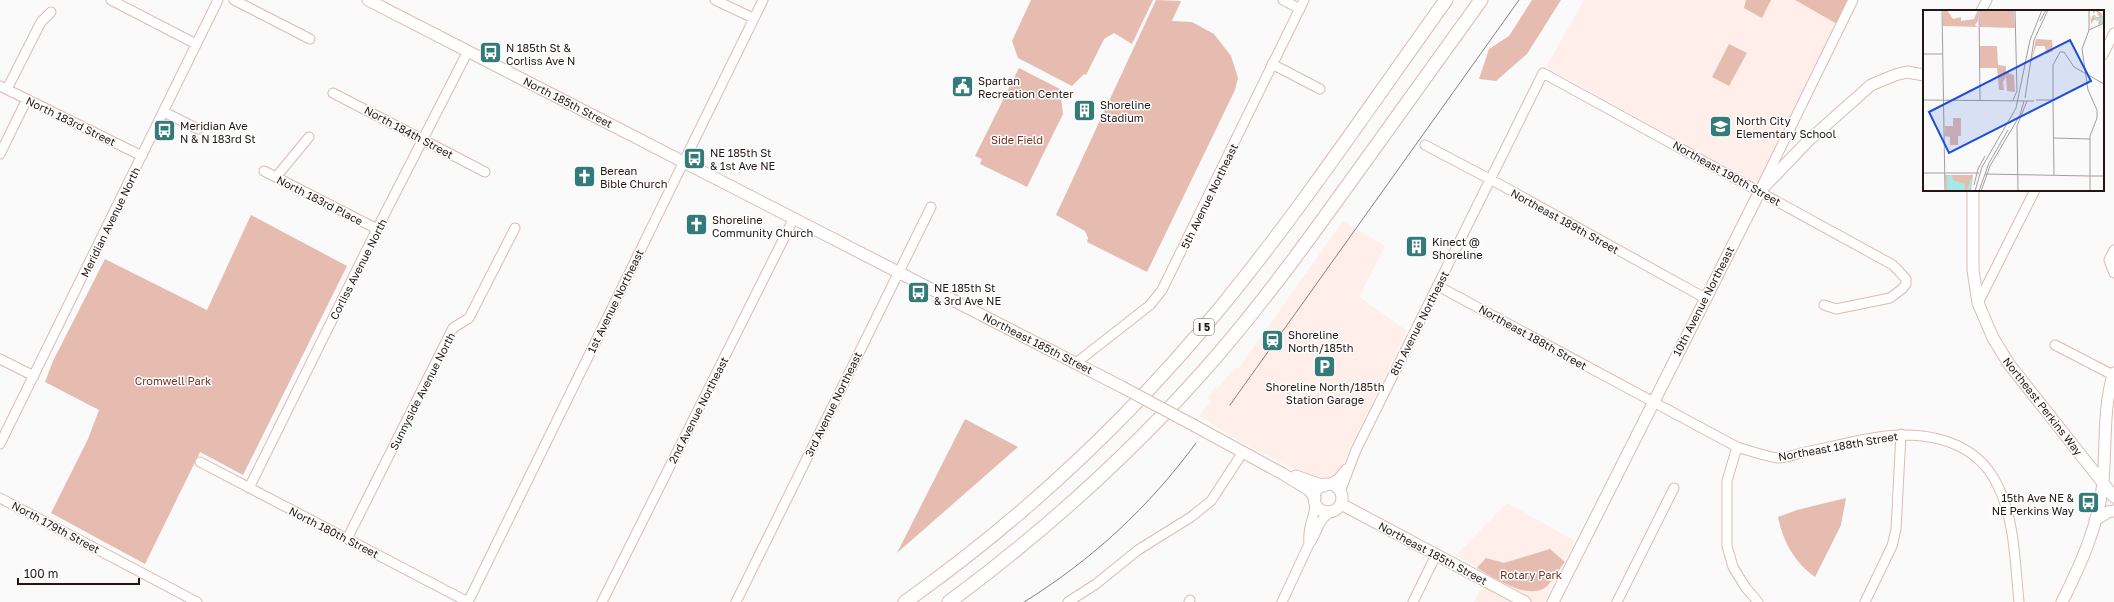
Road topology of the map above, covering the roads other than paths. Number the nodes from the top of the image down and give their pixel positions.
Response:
1 (111, 0) edge
2 (218, 0) edge
3 (234, 0) edge
4 (368, 0) edge
5 (715, 0) edge
6 (762, 0) edge
7 (1283, 0) edge
8 (1304, 0) edge
9 (1446, 0) edge
10 (1481, 0) edge
11 (1854, 0) edge
12 (1987, 0) edge
13 (1300, 9) junction
14 (1982, 10) edge
15 (51, 12) dead end
16 (753, 18) junction
17 (2114, 34) edge
18 (310, 39) dead end
19 (196, 44) junction
20 (468, 51) junction
21 (2104, 53) edge
22 (1272, 64) junction
23 (1543, 73) joint
24 (1923, 75) edge
25 (4, 87) edge
26 (1320, 89) dead end
27 (333, 93) dead end
28 (27, 100) junction
29 (164, 112) junction
30 (198, 129) dead end
31 (309, 137) dead end
32 (424, 140) junction
33 (1425, 146) dead end
34 (0, 154) edge
35 (142, 156) junction
36 (683, 161) junction
37 (264, 171) dead end
38 (485, 172) dead end
39 (276, 177) junction
40 (1490, 180) junction
41 (1760, 191) junction
42 (1973, 191) edge
43 (2034, 191) edge
44 (931, 207) dead end
45 (794, 218) junction
46 (515, 228) dead end
47 (377, 229) junction
48 (2114, 250) edge
49 (899, 272) junction
50 (2114, 273) edge
51 (1438, 286) junction
52 (1705, 298) junction
53 (1978, 303) junction
54 (1824, 305) dead end
55 (2055, 345) dead end
56 (0, 359) edge
57 (1076, 363) junction
58 (2114, 374) edge
59 (34, 376) junction
60 (1652, 402) junction
61 (1901, 434) junction
62 (0, 444) edge
63 (1737, 447) junction
64 (1243, 452) junction
65 (200, 462) dead end
66 (1348, 467) junction
67 (1283, 474) junction
68 (2103, 482) junction
69 (1325, 485) junction
70 (249, 488) junction
71 (1674, 488) dead end
72 (1340, 492) junction
73 (2114, 497) edge
74 (0, 498) edge
75 (1315, 501) junction
76 (1341, 504) junction
77 (2114, 511) edge
78 (1330, 512) junction
79 (2095, 520) junction
80 (347, 539) junction
81 (1309, 544) junction
82 (1436, 555) junction
83 (197, 602) edge
84 (468, 602) edge
85 (602, 602) edge
86 (736, 602) edge
87 (905, 602) edge
88 (949, 602) edge
89 (1068, 602) edge
90 (1282, 602) edge
91 (1413, 602) edge
92 (1525, 602) edge
93 (1553, 602) edge
94 (1617, 602) edge
95 (1758, 602) edge
96 (1865, 602) edge
97 (2019, 602) edge
98 (2062, 602) edge

1 - 19 street
2 - 19 street, Meridian Avenue North
3 - 18 street
4 - 20 main road, North 185th Street
5 - 16 street
6 - 16 street, 1st Avenue Northeast
7 - 13 street
8 - 13 street, 5th Avenue Northeast
9 - 87 highway, I 5
10 - 88 highway, I 5
11 - 41 street, 10th Avenue Northeast
12 - 14 street
13 - 22 street, 5th Avenue Northeast
15 - 25 street
16 - 36 street, 1st Avenue Northeast
17 - 21 street
19 - 29 street, Meridian Avenue North
20 - 32 street, Corliss Avenue North
20 - 36 main road, North 185th Street
22 - 26 street
22 - 57 street, 5th Avenue Northeast
23 - 40 street, 8th Avenue Northeast
23 - 41 street, Northeast 190th Street
24 - 41 main road
25 - 28 street, North 183rd Street
27 - 32 street, North 184th Street
28 - 34 street
28 - 35 street, North 183rd Street
29 - 30 street
29 - 35 street, Meridian Avenue North
31 - 39 street
32 - 38 street, North 184th Street
32 - 47 street, Corliss Avenue North
33 - 40 street, Northeast 189th Street
35 - 59 street, Meridian Avenue North
36 - 45 main road, Northeast 185th Street
36 - 84 street, 1st Avenue Northeast
37 - 39 street, North 183rd Place
39 - 47 street, North 183rd Place
40 - 51 street, 8th Avenue Northeast
40 - 52 street, Northeast 189th Street
41 - 52 main road, 10th Avenue Northeast
41 - 54 street, Northeast 190th Street
42 - 53 main road, Northeast Perkins Way
43 - 53 street
44 - 49 street, 3rd Avenue Northeast
45 - 49 main road, Northeast 185th Street
45 - 85 street, 2nd Avenue Northeast
46 - 80 street, Sunnyside Avenue North
47 - 70 street, Corliss Avenue North
48 - 50 street
49 - 57 main road, Northeast 185th Street
49 - 86 street, 3rd Avenue Northeast
51 - 60 street, Northeast 188th Street
51 - 66 street, 8th Avenue Northeast
52 - 60 main road, 10th Avenue Northeast
53 - 68 main road, Northeast Perkins Way
55 - 58 street
56 - 59 street
57 - 64 main road, Northeast 185th Street, bridge
58 - 68 main road
59 - 62 street, Meridian Avenue North
60 - 63 street, Northeast 188th Street
60 - 93 main road, 10th Avenue Northeast
61 - 63 street, Northeast 188th Street
61 - 96 street
61 - 97 street, Northeast 188th Street
63 - 95 street
64 - 67 main road, Northeast 185th Street
64 - 89 street
65 - 70 street, North 180th Street
66 - 69 street, 8th Avenue Northeast
66 - 72 street, 8th Avenue Northeast
67 - 69 main road, Northeast 185th Street
67 - 75 main road, Northeast 185th Street
68 - 73 main road, Northeast Perkins Way
68 - 79 main road
69 - 72 main road
69 - 75 main road
70 - 80 street, North 180th Street
71 - 94 street
72 - 76 main road
74 - 83 street, North 179th Street
75 - 78 main road
75 - 81 street
76 - 78 main road
76 - 82 main road, Northeast 185th Street
77 - 79 main road
78 - 81 street
79 - 98 main road
80 - 84 street, North 180th Street
81 - 90 street
82 - 91 street
82 - 92 main road, Northeast 185th Street

